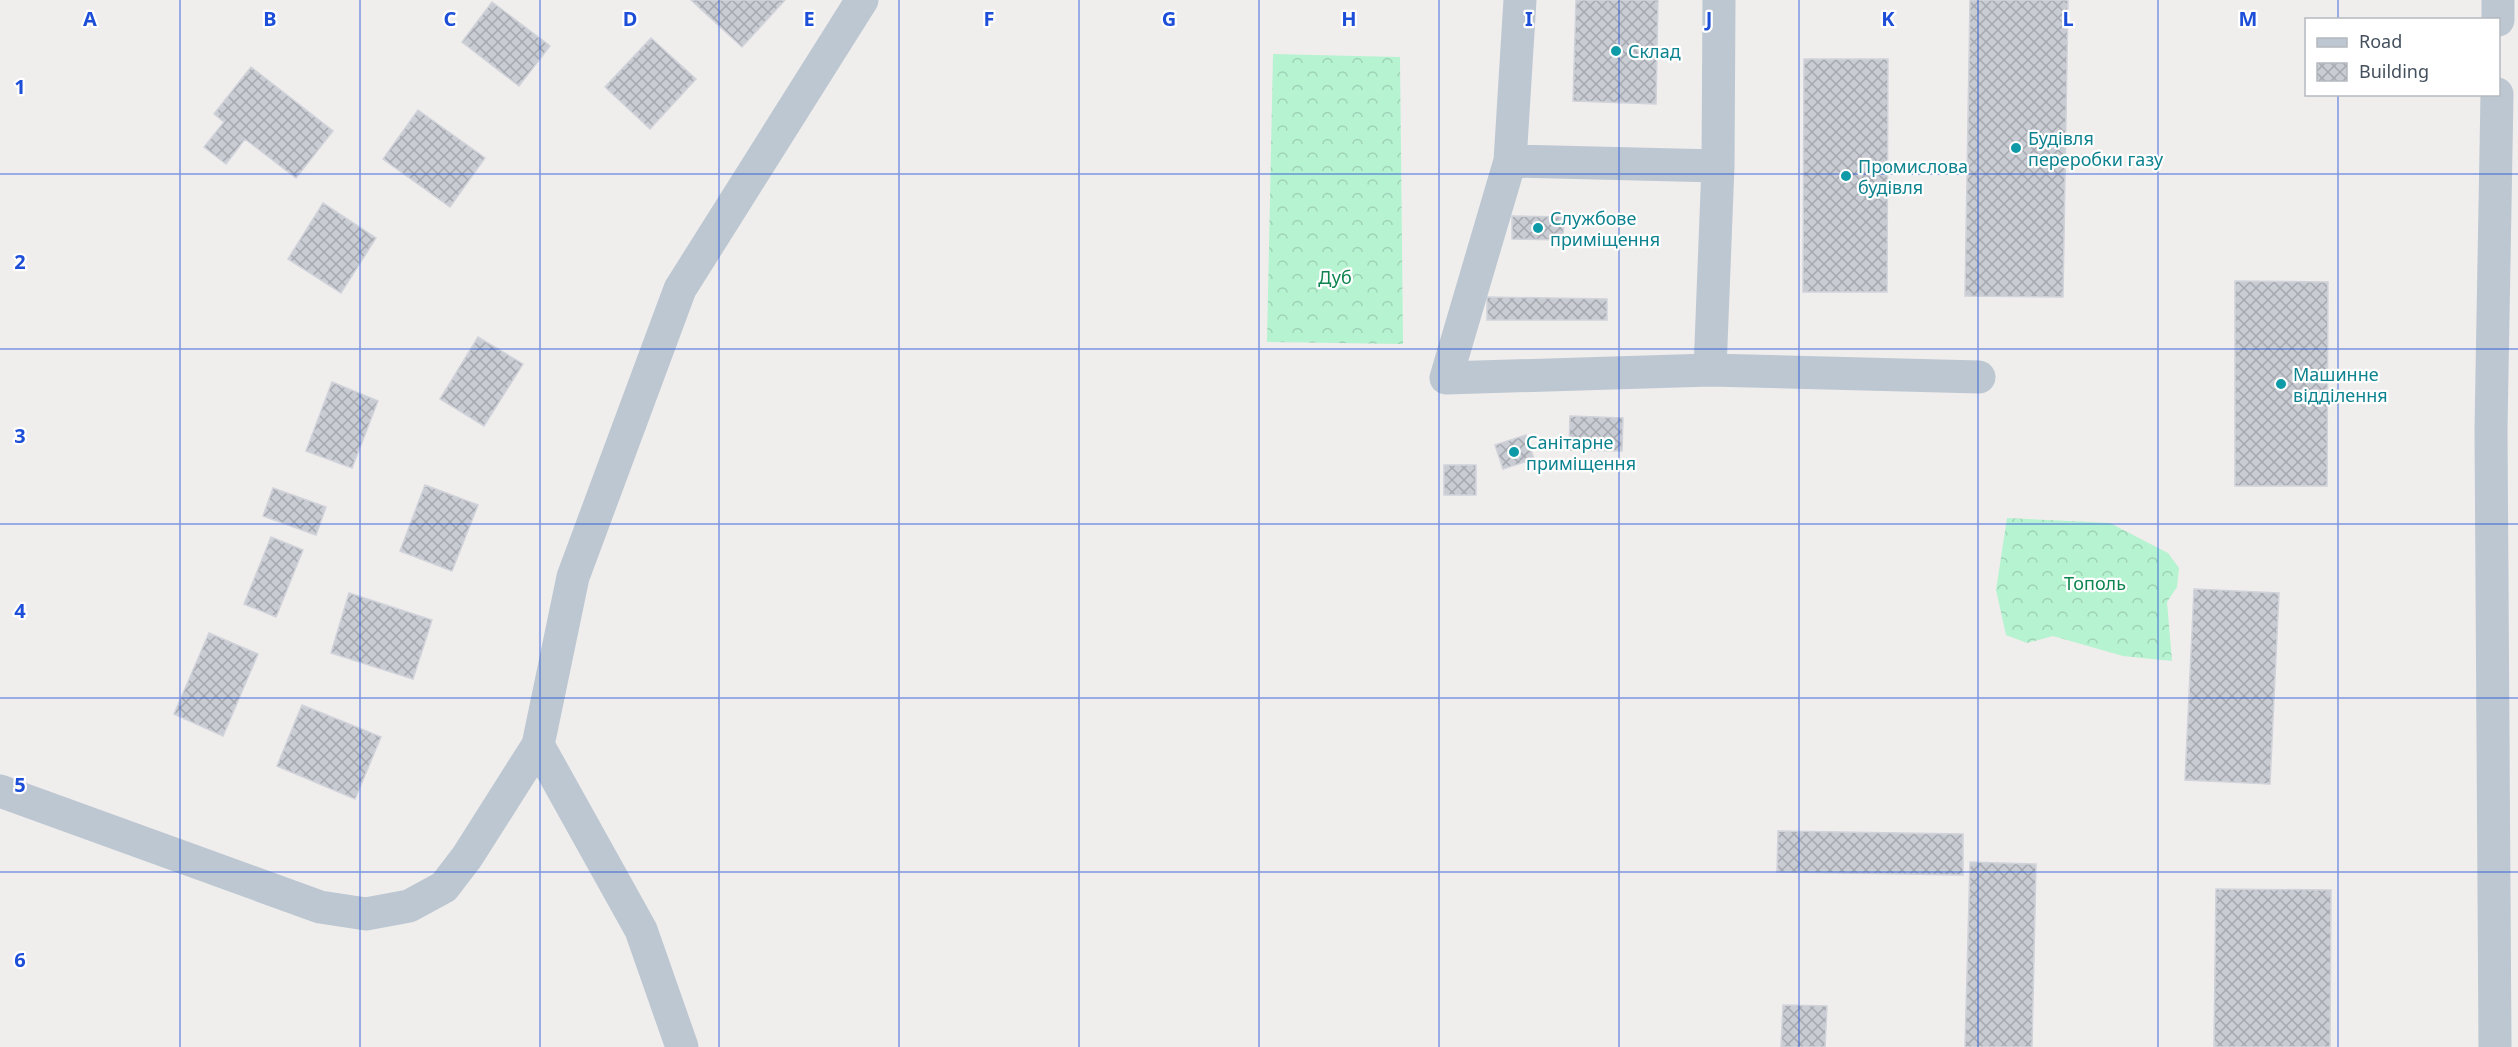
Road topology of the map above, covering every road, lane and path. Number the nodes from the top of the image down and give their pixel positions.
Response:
1 (862, 0) edge
2 (1520, 0) edge
3 (1719, 0) edge
4 (2498, 0) edge
5 (2498, 18) edge
6 (2497, 96) edge
7 (1509, 161) junction
8 (1718, 166) junction
9 (1710, 370) junction
10 (1979, 377) dead end
11 (2506, 698) edge
12 (538, 745) junction
13 (0, 791) edge
14 (682, 1047) edge
15 (2495, 1047) edge

1 - 12 street
2 - 7 street
3 - 8 street
4 - 5 street
6 - 11 street
7 - 8 street
7 - 9 street
8 - 9 street
9 - 10 street
11 - 15 street
12 - 13 street
12 - 14 street

